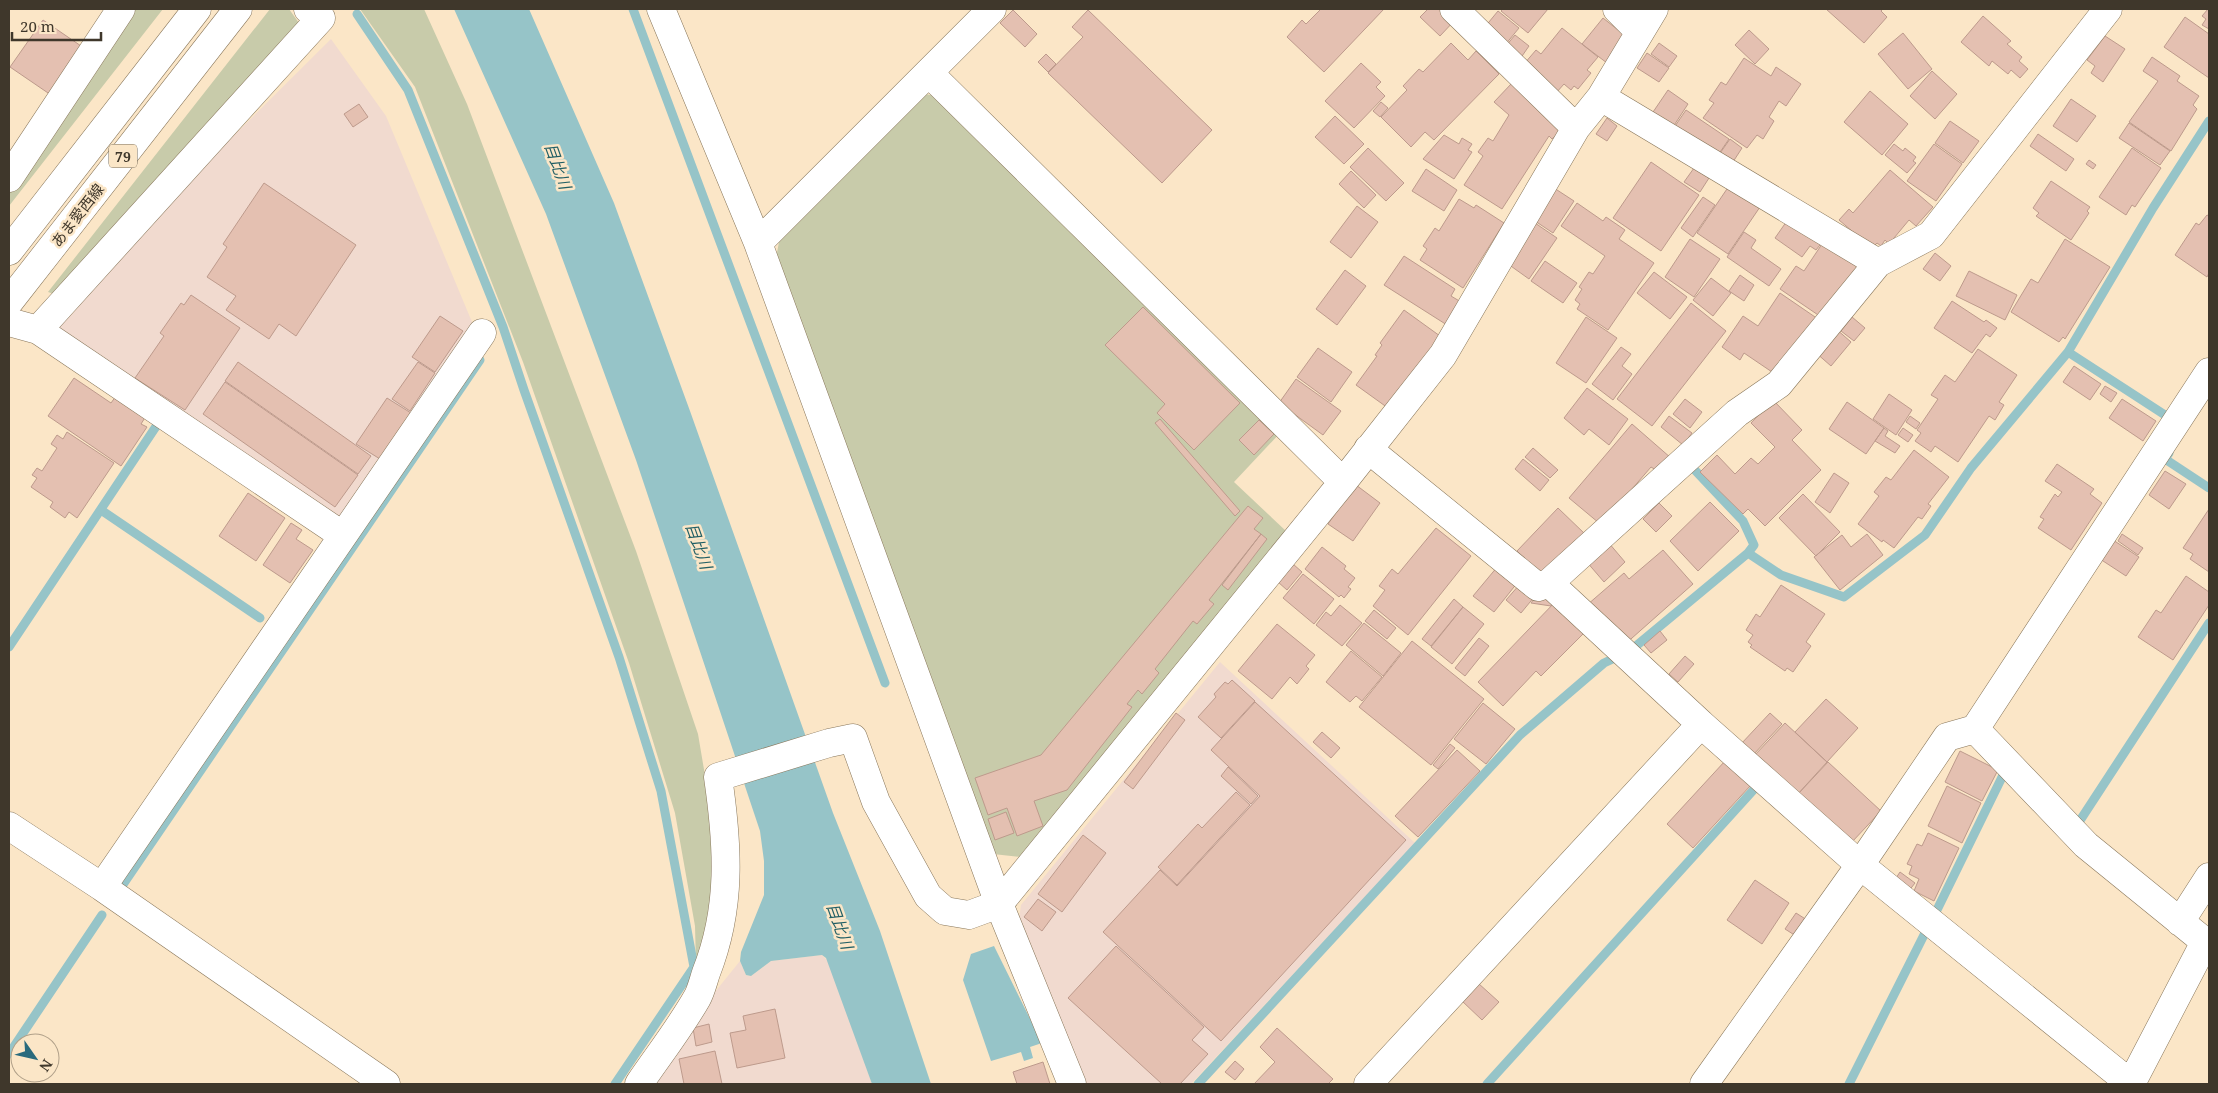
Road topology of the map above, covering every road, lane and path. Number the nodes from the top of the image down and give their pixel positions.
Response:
1 (121, 9) edge
2 (196, 9) edge
3 (238, 9) edge
4 (308, 9) edge
5 (661, 9) edge
6 (992, 9) edge
7 (1454, 9) edge
8 (1617, 9) edge
9 (1654, 9) edge
10 (2108, 9) edge
11 (1640, 32) junction
12 (929, 73) junction
13 (1601, 97) junction
14 (1576, 128) junction
15 (9, 178) edge
16 (758, 243) junction
17 (9, 251) edge
18 (1878, 263) junction
19 (9, 302) edge
20 (9, 322) edge
21 (38, 330) junction
22 (482, 333) dead end
23 (2209, 372) edge
24 (1368, 449) junction
25 (1343, 482) junction
26 (342, 535) junction
27 (1549, 583) junction
28 (1701, 724) junction
29 (1975, 729) junction
30 (9, 826) edge
31 (1860, 865) junction
32 (2209, 877) edge
33 (102, 887) junction
34 (999, 904) junction
35 (2180, 922) junction
36 (2207, 943) edge
37 (386, 1084) edge
38 (638, 1084) edge
39 (1072, 1084) edge
40 (1368, 1084) edge
41 (1704, 1084) edge
42 (2131, 1084) edge

1 - 15 street
2 - 17 street, 79
3 - 19 street, あま愛西線 / 79
4 - 21 street
5 - 16 street
6 - 12 street
7 - 14 street
8 - 11 street
9 - 11 street
10 - 18 street
11 - 13 street
12 - 16 street
12 - 25 street
13 - 14 street
13 - 18 street
14 - 24 street
16 - 34 street
18 - 27 street
20 - 21 street
21 - 26 street
22 - 26 street
23 - 29 street
24 - 25 street
24 - 27 street
25 - 34 street
26 - 33 street
27 - 28 street
28 - 31 street
28 - 40 street
29 - 31 street
29 - 35 street
30 - 33 street
31 - 41 street
31 - 42 street
32 - 35 street
33 - 37 street
34 - 38 street
34 - 39 street
35 - 36 street
36 - 42 street

